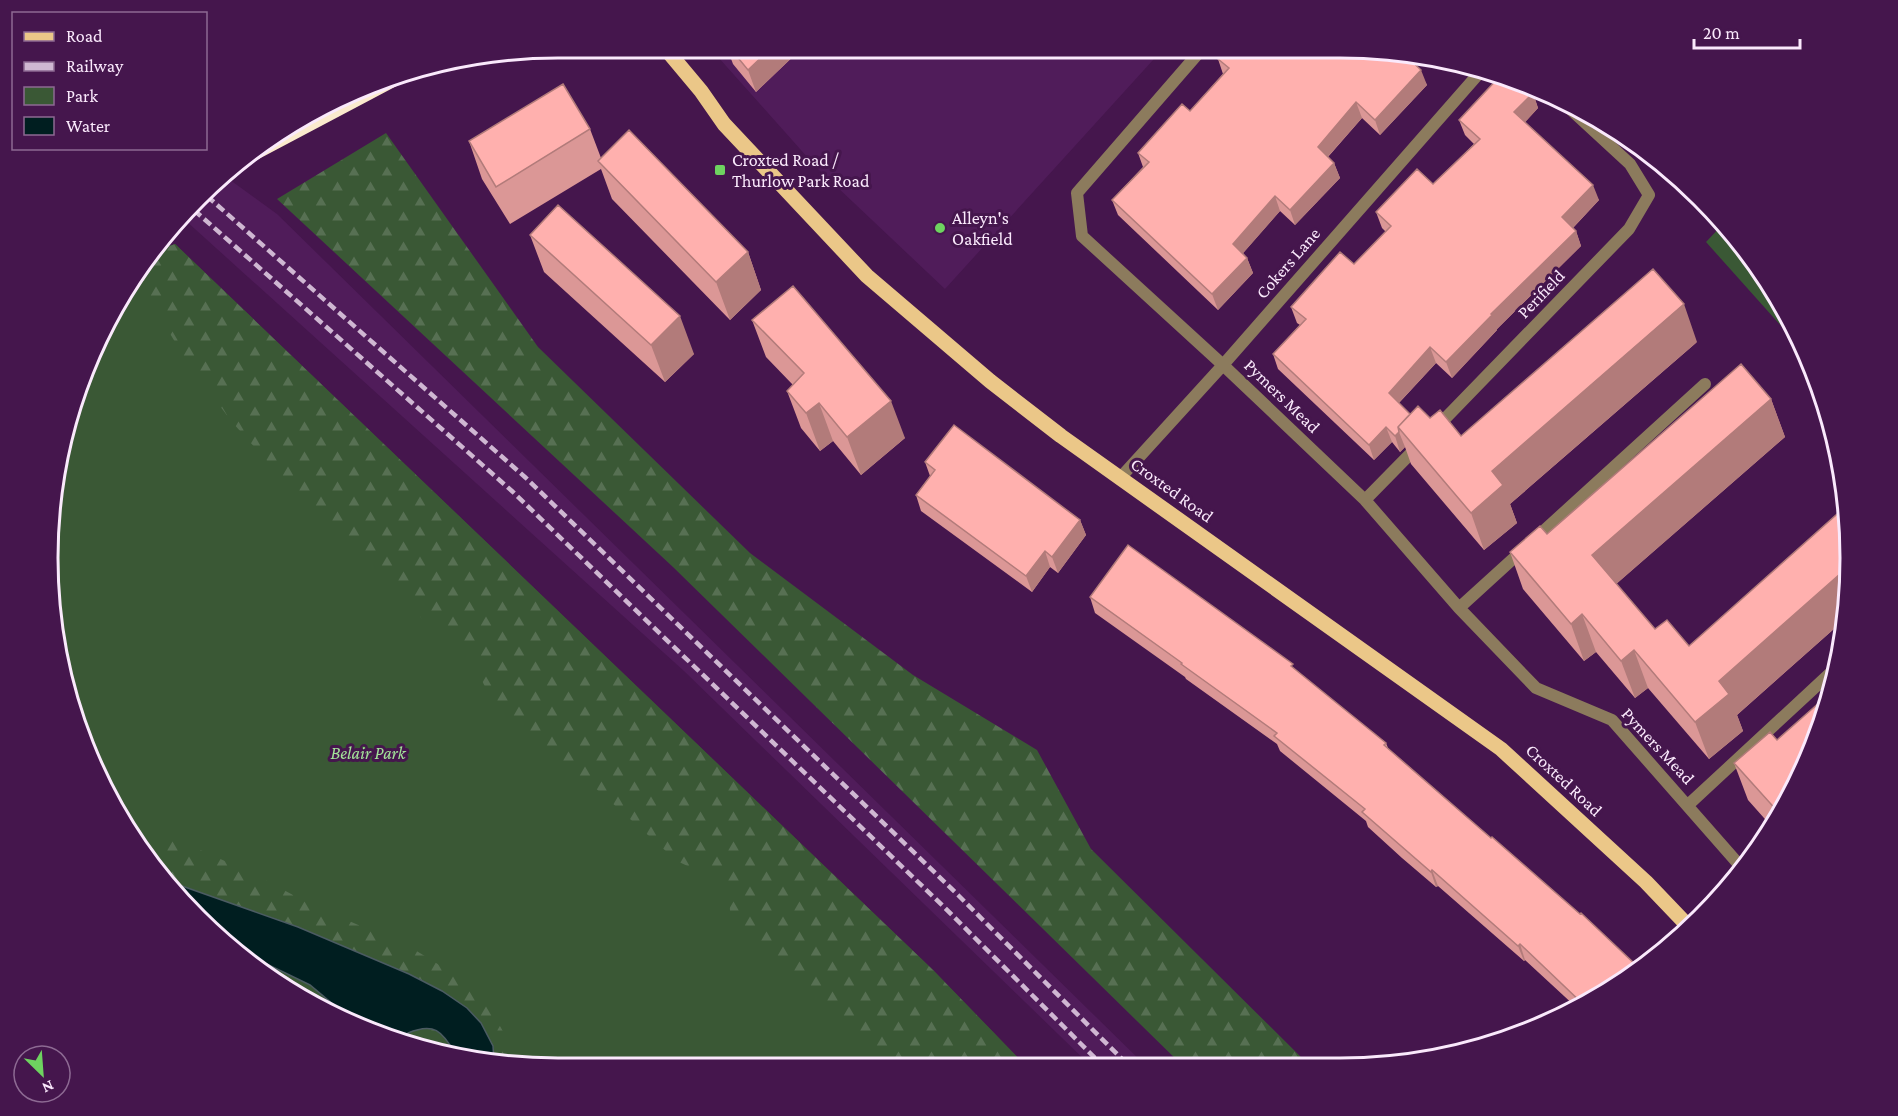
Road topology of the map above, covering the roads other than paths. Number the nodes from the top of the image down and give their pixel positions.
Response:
1 (673, 58) edge
2 (1194, 58) edge
3 (1474, 78) edge
4 (1585, 122) edge
5 (1223, 365) junction
6 (1705, 384) dead end
7 (1121, 477) junction
8 (1365, 500) junction
9 (1459, 608) junction
10 (1824, 679) edge
11 (1688, 805) junction
12 (1736, 861) edge
13 (1683, 921) edge

1 - 7 main road, Croxted Road
2 - 5 street, Pymers Mead
3 - 5 street, Cokers Lane
4 - 8 street, Perifield
5 - 7 street, Cokers Lane
5 - 8 street, Pymers Mead
6 - 9 street
7 - 13 main road, Croxted Road
8 - 9 street, Pymers Mead
9 - 11 street, Pymers Mead
10 - 11 street, Pymers Mead
11 - 12 street, Pymers Mead

